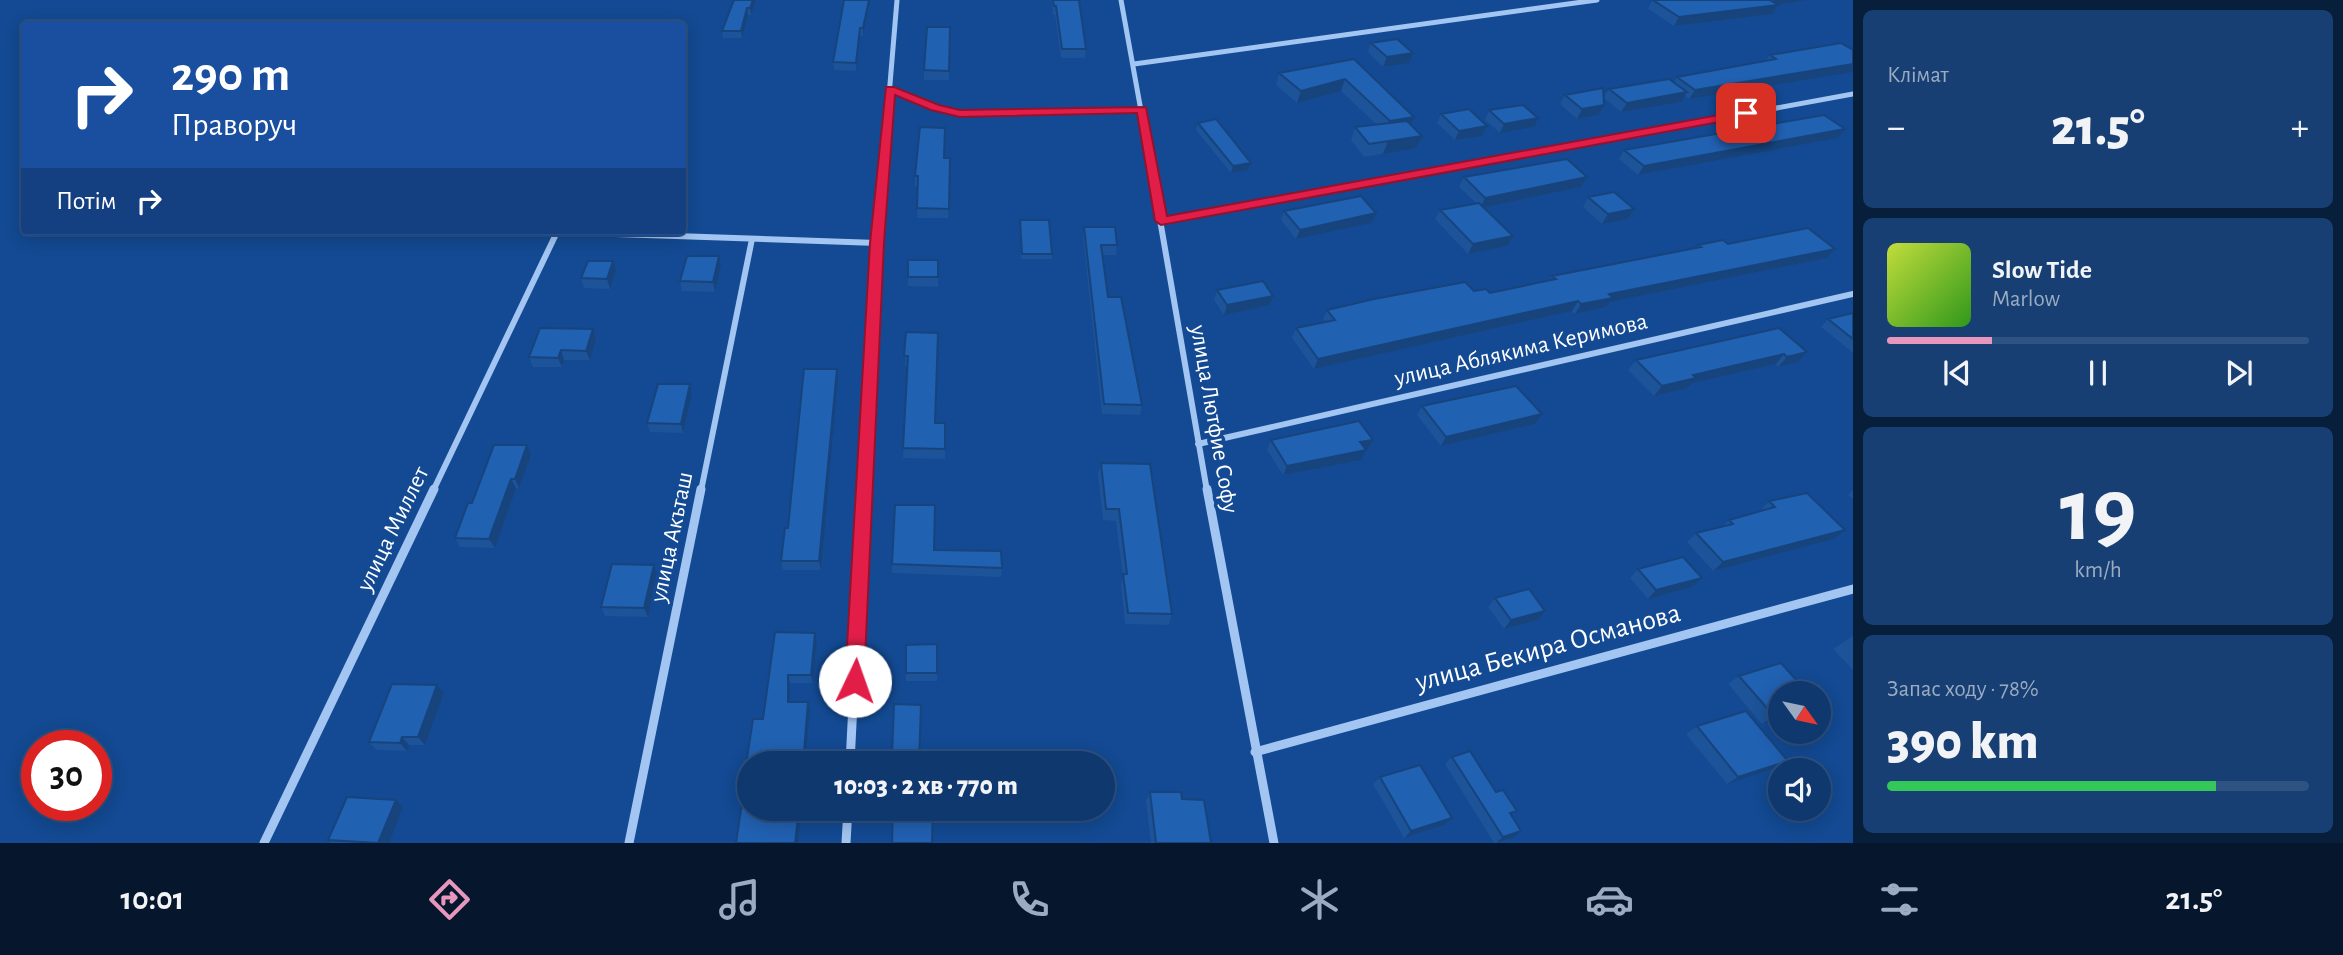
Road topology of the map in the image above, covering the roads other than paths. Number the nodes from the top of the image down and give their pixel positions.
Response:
1 (897, 0) edge
2 (1121, 0) edge
3 (1597, 0) edge
4 (1134, 64) junction
5 (890, 89) junction
6 (1853, 94) edge
7 (1142, 109) junction
8 (1161, 221) junction
9 (556, 235) edge
10 (641, 235) edge
11 (752, 239) junction
12 (877, 243) junction
13 (1853, 294) edge
14 (1198, 444) junction
15 (1853, 589) edge
16 (851, 751) edge
17 (1255, 752) junction
18 (847, 821) edge
19 (264, 843) edge
20 (629, 843) edge
21 (846, 843) edge
22 (1275, 843) edge

1 - 5 street
2 - 4 street, улица Лютфие Софу
3 - 4 street
4 - 7 street, улица Лютфие Софу
5 - 7 lane
5 - 12 street
6 - 8 street
7 - 8 street, улица Лютфие Софу
8 - 14 street, улица Лютфие Софу
9 - 19 street, улица Миллет
10 - 11 street
11 - 12 street
11 - 20 street, улица Акъташ
12 - 16 street
13 - 14 street, улица Аблякима Керимова
14 - 17 street, улица Лютфие Софу
15 - 17 street, улица Бекира Османова
17 - 22 street, улица Лютфие Софу
18 - 21 street

